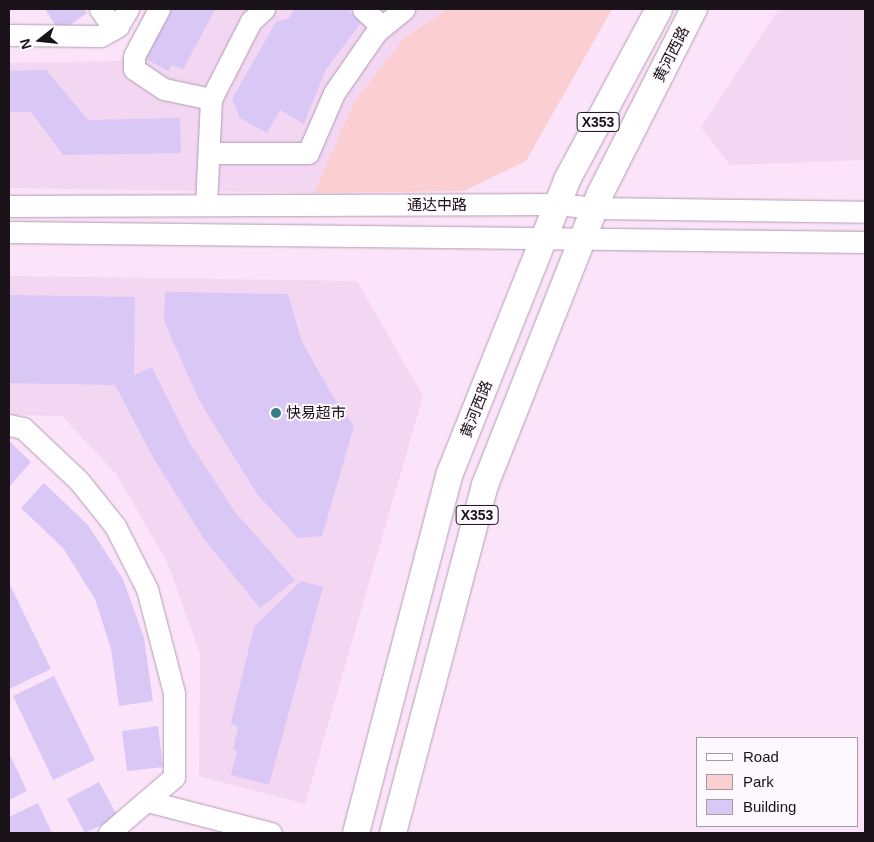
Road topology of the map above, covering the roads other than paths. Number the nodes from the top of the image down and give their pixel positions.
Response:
1 (100, 9) edge
2 (128, 9) edge
3 (159, 9) edge
4 (264, 9) edge
5 (364, 9) edge
6 (404, 9) edge
7 (659, 9) edge
8 (694, 9) edge
9 (382, 26) junction
10 (114, 29) junction
11 (9, 35) edge
12 (211, 99) junction
13 (209, 153) junction
14 (557, 204) junction
15 (206, 205) junction
16 (9, 206) edge
17 (595, 208) junction
18 (865, 212) edge
19 (9, 232) edge
20 (544, 238) junction
21 (583, 238) junction
22 (865, 242) edge
23 (9, 425) edge
24 (147, 801) junction
25 (109, 833) edge
26 (271, 833) edge
27 (356, 833) edge
28 (393, 833) edge

1 - 10 street
2 - 10 street
3 - 12 street
4 - 12 street
5 - 9 street
6 - 9 street
7 - 14 main road, 黄河西路 / X353
8 - 17 main road, 黄河西路 / X353
9 - 13 street
10 - 11 street
12 - 13 street
13 - 15 street
14 - 15 street, 通达中路
14 - 17 street, 通达中路
14 - 20 main road, 黄河西路 / X353
15 - 16 street, 通达中路
17 - 18 street, 通达中路
17 - 21 main road, 黄河西路 / X353
19 - 20 street, 通达中路
20 - 21 street, 通达中路
20 - 27 main road, 黄河西路 / X353
21 - 22 street, 通达中路
21 - 28 main road, 黄河西路 / X353
23 - 24 street
24 - 25 street
24 - 26 street

